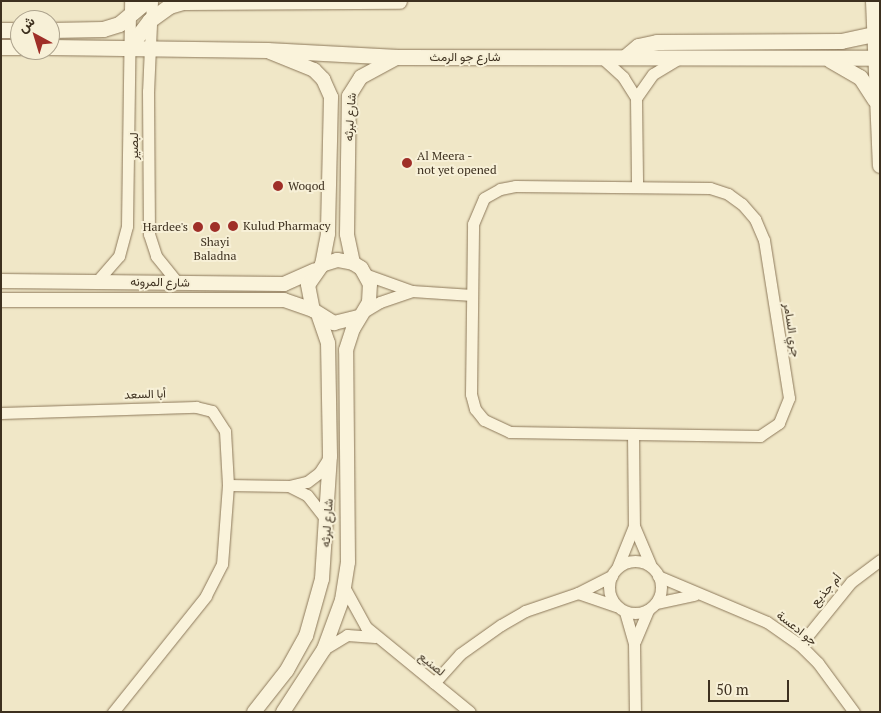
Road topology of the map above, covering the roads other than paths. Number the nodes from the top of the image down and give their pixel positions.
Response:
1 (146, 1) edge
2 (152, 1) edge
3 (399, 1) edge
4 (873, 1) edge
5 (130, 8) edge
6 (150, 20) junction
7 (60, 30) edge
8 (878, 34) edge
9 (60, 48) edge
10 (149, 49) junction
11 (128, 50) junction
12 (267, 50) junction
13 (682, 56) junction
14 (398, 57) junction
15 (601, 57) junction
16 (625, 57) junction
17 (821, 57) junction
18 (879, 57) edge
19 (636, 98) junction
20 (875, 100) junction
21 (880, 166) edge
22 (637, 186) junction
23 (353, 263) junction
24 (319, 268) junction
25 (367, 275) junction
26 (1, 280) edge
27 (98, 280) junction
28 (177, 282) junction
29 (412, 291) junction
30 (472, 295) junction
31 (1, 300) edge
32 (316, 313) junction
33 (361, 314) junction
34 (1, 414) edge
35 (633, 434) junction
36 (330, 456) junction
37 (228, 485) junction
38 (289, 486) junction
39 (328, 522) junction
40 (634, 526) junction
41 (880, 560) edge
42 (654, 571) junction
43 (614, 573) junction
44 (344, 587) junction
45 (578, 593) junction
46 (701, 595) junction
47 (652, 606) junction
48 (621, 609) junction
49 (377, 637) junction
50 (634, 643) junction
51 (800, 645) junction
52 (324, 649) junction
53 (434, 683) junction
54 (113, 712) edge
55 (254, 712) edge
56 (283, 712) edge
57 (470, 712) edge
58 (635, 712) edge
59 (854, 712) edge

1 - 5 main road
2 - 6 street, لبصير
3 - 6 main road
4 - 8 street
5 - 7 main road
5 - 11 street, لبصير
6 - 10 street, لبصير
6 - 11 main road
8 - 16 main road
8 - 18 street
9 - 11 main road, شارع جو الرمث
10 - 11 main road, شارع جو الرمث
10 - 12 main road, شارع جو الرمث
10 - 28 street, لبصير
11 - 27 street, لبصير
12 - 14 main road, شارع جو الرمث
12 - 24 street, شارع لبرثه
13 - 16 main road, شارع جو الرمث
13 - 17 main road, شارع جو الرمث
13 - 19 street
14 - 15 main road, شارع جو الرمث
14 - 23 street, شارع لبرثه
15 - 16 main road, شارع جو الرمث
15 - 19 street
17 - 18 main road, شارع جو الرمث
17 - 20 main road
18 - 20 street
19 - 22 street
20 - 21 street
22 - 30 street, جري السامر
22 - 35 street, جري السامر
23 - 24 street
23 - 25 street
24 - 28 street, شارع المرونه
24 - 32 street
25 - 29 street
25 - 33 street
26 - 27 street, شارع المرونه
27 - 28 street, شارع المرونه
29 - 30 street
29 - 33 street
30 - 35 street, جري السامر
31 - 32 street, شارع المرونه
32 - 33 street
32 - 36 street, شارع لبرثه
33 - 44 street, شارع لبرثه
34 - 37 street, أبا السعد
35 - 40 street
36 - 38 street
36 - 39 street, شارع لبرثه
37 - 38 street
37 - 54 street, أبا السعد
38 - 39 street
39 - 55 street, شارع لبرثه
40 - 42 street
40 - 43 street
41 - 51 street, أم جذيع
42 - 43 street
42 - 46 street, جو ادعسة
42 - 47 street
43 - 45 street
43 - 48 street
44 - 49 street, لصنيع
44 - 52 street, شارع لبرثه
45 - 48 street
45 - 53 street
46 - 47 street, جو ادعسة
46 - 51 street, جو ادعسة
47 - 48 street
47 - 50 street
48 - 50 street
49 - 52 street
49 - 53 street, لصنيع
50 - 58 street
51 - 59 street, جو ادعسة
52 - 56 street, شارع لبرثه
53 - 57 street, لصنيع

